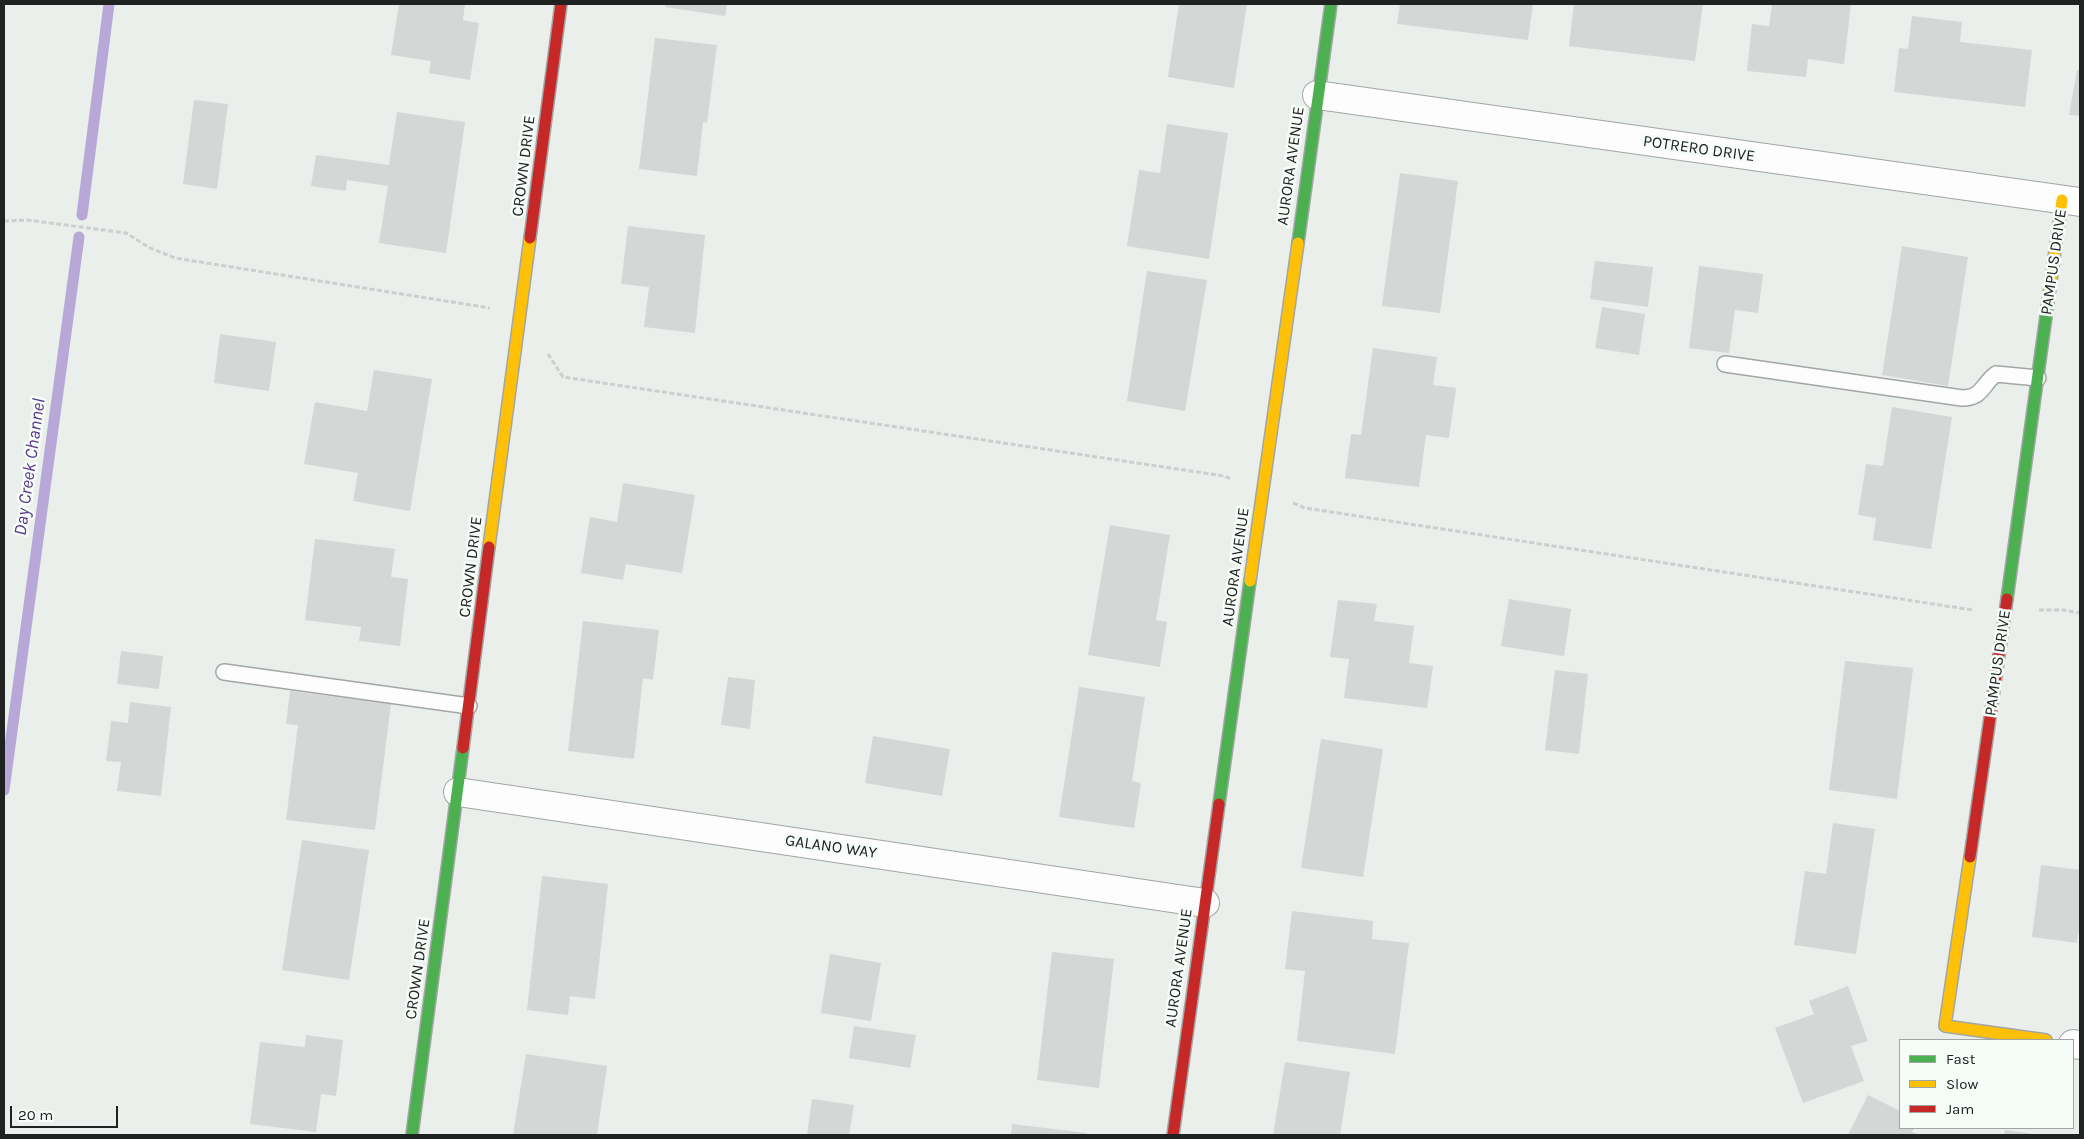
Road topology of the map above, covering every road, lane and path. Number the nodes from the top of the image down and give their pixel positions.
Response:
1 (561, 4) edge
2 (1330, 4) edge
3 (1317, 95) junction
4 (2071, 201) edge
5 (4, 221) edge
6 (521, 312) junction
7 (1725, 364) dead end
8 (2038, 378) junction
9 (1263, 491) junction
10 (2006, 610) junction
11 (2080, 613) edge
12 (224, 672) dead end
13 (469, 706) junction
14 (458, 792) junction
15 (1204, 903) junction
16 (2039, 1039) edge
17 (412, 1135) edge
18 (1173, 1135) edge

1 - 6 street, CROWN DRIVE
2 - 3 street, AURORA AVENUE
3 - 4 street, POTRERO DRIVE
3 - 9 street, AURORA AVENUE
4 - 8 street, PAMPUS DRIVE
5 - 6 path
6 - 9 path
6 - 13 street, CROWN DRIVE
7 - 8 lane
8 - 10 street, PAMPUS DRIVE
9 - 10 path
9 - 15 street, AURORA AVENUE
10 - 11 path
10 - 16 street, PAMPUS DRIVE
12 - 13 lane
13 - 14 street, CROWN DRIVE
14 - 15 street, GALANO WAY
14 - 17 street, CROWN DRIVE
15 - 18 street, AURORA AVENUE

